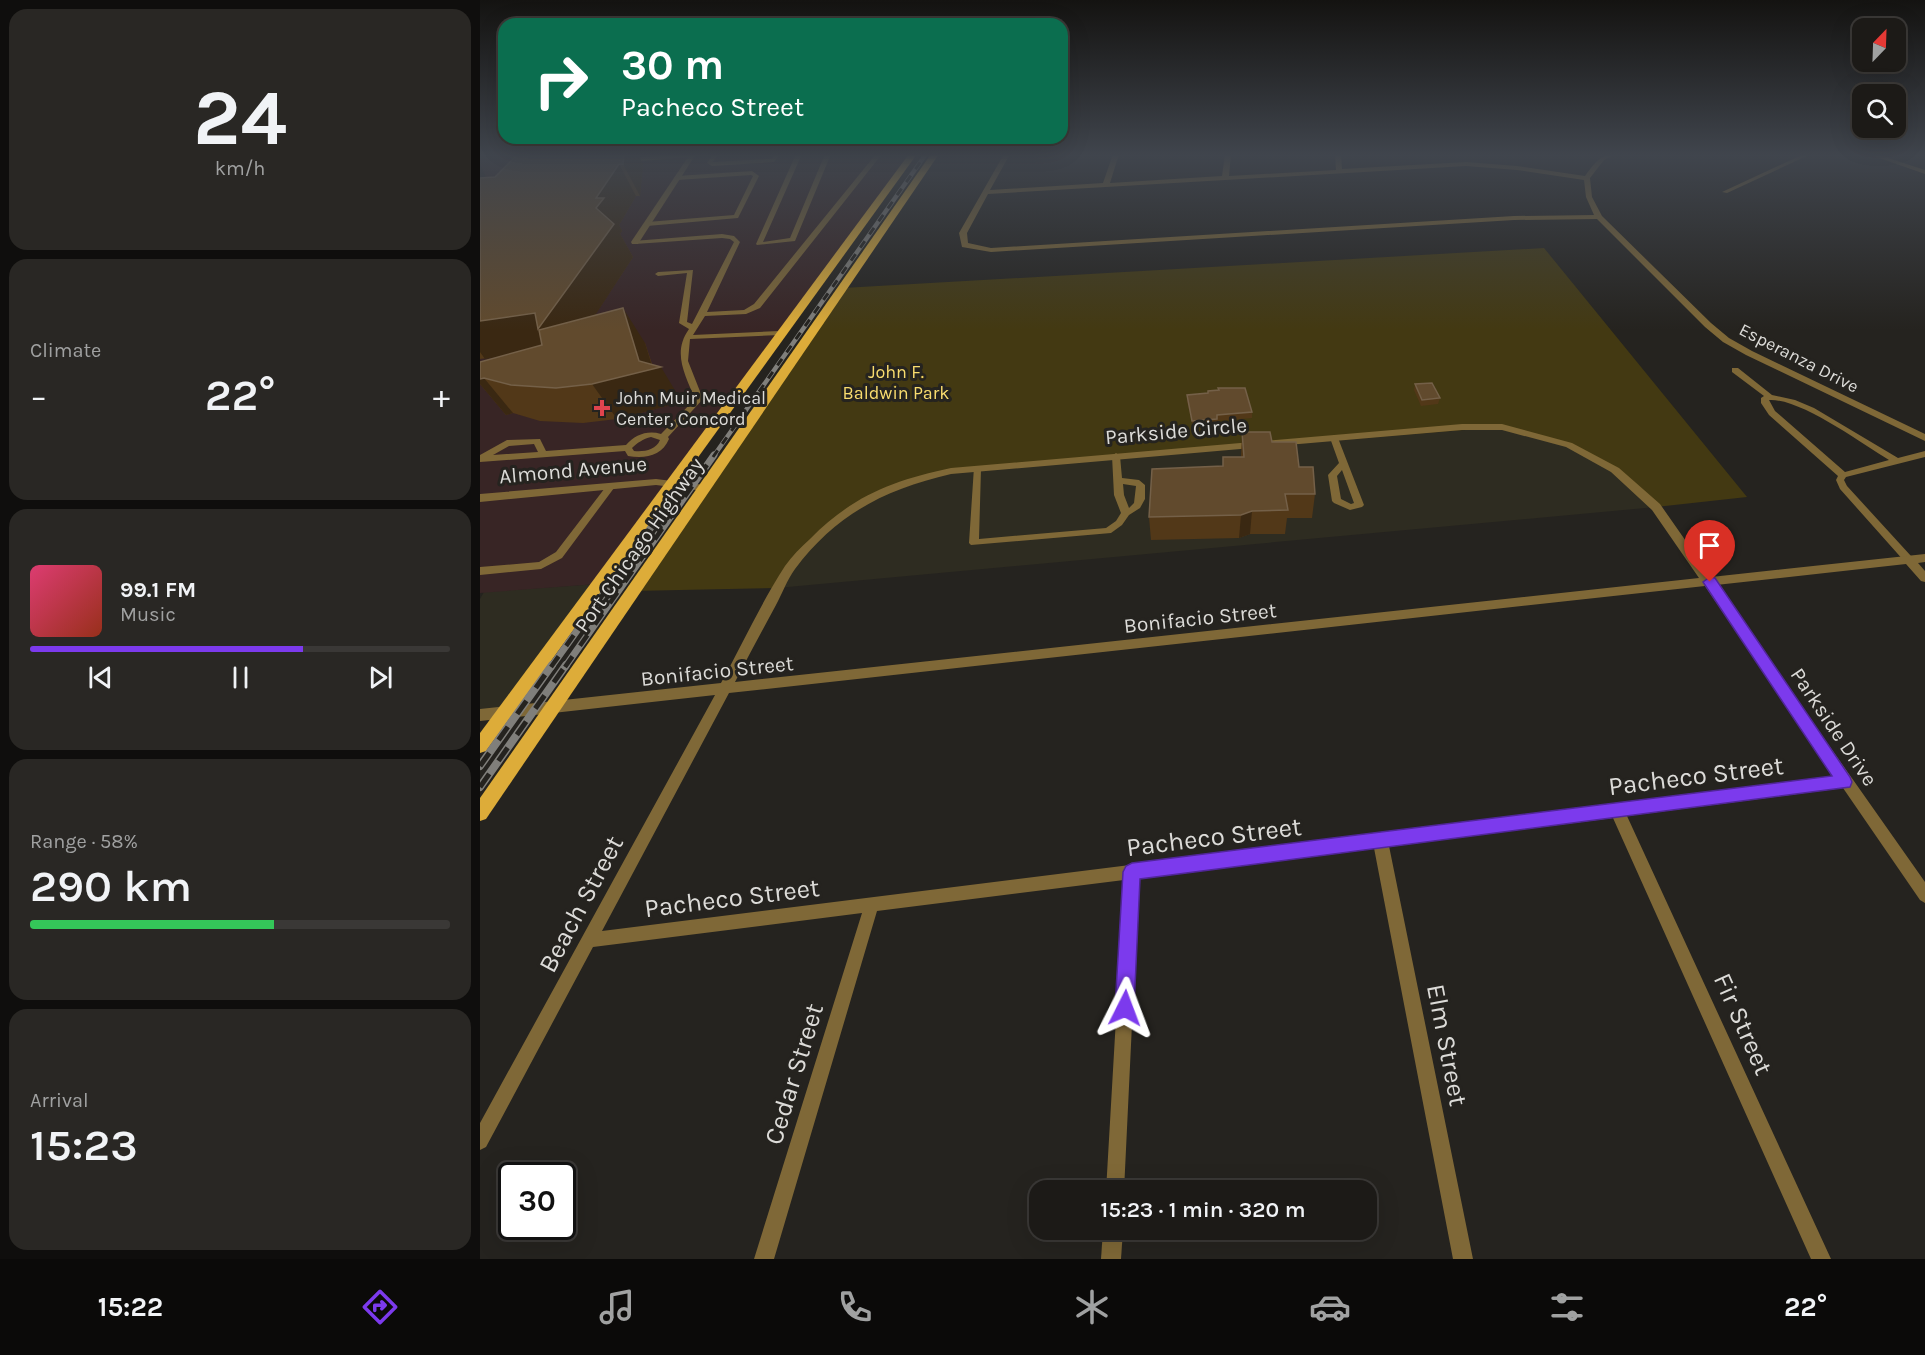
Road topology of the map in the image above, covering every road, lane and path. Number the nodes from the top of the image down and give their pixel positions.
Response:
1 (654, 213) edge
2 (738, 213) edge
3 (773, 213) edge
4 (804, 213) edge
5 (832, 213) edge
6 (869, 213) edge
7 (894, 213) edge
8 (974, 213) edge
9 (1597, 213) edge
10 (1599, 217) junction
11 (647, 224) junction
12 (635, 242) joint
13 (658, 274) dead end
14 (703, 314) junction
15 (694, 328) junction
16 (779, 333) junction
17 (687, 337) junction
18 (807, 337) junction
19 (1735, 370) dead end
20 (1769, 396) junction
21 (663, 436) junction
22 (1334, 438) junction
23 (1925, 438) edge
24 (628, 448) junction
25 (1925, 454) edge
26 (1116, 456) junction
27 (480, 459) edge
28 (1898, 462) junction
29 (1343, 464) junction
30 (977, 469) junction
31 (1843, 475) junction
32 (1118, 481) junction
33 (670, 483) junction
34 (611, 486) junction
35 (704, 488) junction
36 (480, 498) edge
37 (1126, 513) junction
38 (1925, 558) edge
39 (1908, 559) junction
40 (480, 571) edge
41 (1925, 578) edge
42 (1710, 582) junction
43 (725, 689) junction
44 (551, 708) junction
45 (504, 713) junction
46 (480, 715) edge
47 (480, 746) edge
48 (1844, 782) junction
49 (1617, 810) junction
50 (480, 813) edge
51 (1380, 840) junction
52 (1132, 872) junction
53 (1925, 895) edge
54 (872, 904) junction
55 (589, 940) junction
56 (480, 1141) edge
57 (1116, 1180) edge
58 (1112, 1240) edge
59 (764, 1259) edge
60 (1111, 1259) edge
61 (1463, 1259) edge
62 (1821, 1259) edge

1 - 11 street
2 - 11 lane
3 - 4 lane
5 - 14 lane
6 - 16 main road, Port Chicago Highway
7 - 18 main road, Port Chicago Highway
8 - 10 street
9 - 10 street, Esperanza Drive
10 - 23 street, Esperanza Drive
11 - 12 street
12 - 14 lane
13 - 15 lane
14 - 15 lane
15 - 17 lane
16 - 17 lane
16 - 18 main road
16 - 33 main road, Port Chicago Highway
17 - 21 lane
18 - 35 main road, Port Chicago Highway
19 - 20 lane
20 - 28 lane
20 - 31 lane
21 - 24 lane
21 - 24 lane
22 - 26 street, Parkside Circle
22 - 29 lane
22 - 42 street, Parkside Circle
24 - 27 lane
25 - 28 lane
26 - 30 street, Parkside Circle
26 - 32 lane
28 - 31 lane
29 - 29 lane
30 - 37 lane
30 - 43 street, Parkside Circle
31 - 39 lane
32 - 37 lane
32 - 37 lane
33 - 34 street, Almond Avenue
33 - 35 street, Almond Avenue
33 - 45 main road, Port Chicago Highway
34 - 36 street, Almond Avenue
34 - 40 lane
35 - 44 main road, Port Chicago Highway
38 - 39 street, Bonifacio Street
39 - 41 street
39 - 42 street, Bonifacio Street
42 - 43 street, Bonifacio Street
42 - 48 street, Parkside Drive
43 - 44 street, Bonifacio Street
43 - 55 street, Beach Street
44 - 45 street, Bonifacio Street
44 - 50 main road, Port Chicago Highway
45 - 46 street, Bonifacio Street
45 - 47 main road, Port Chicago Highway
48 - 49 street, Pacheco Street
48 - 53 street, Parkside Drive
49 - 51 street, Pacheco Street
49 - 62 street, Fir Street
51 - 52 street, Pacheco Street
51 - 61 street, Elm Street
52 - 54 street, Pacheco Street
52 - 57 street
54 - 55 street, Pacheco Street
54 - 59 street, Cedar Street
55 - 56 street, Beach Street
58 - 60 street

